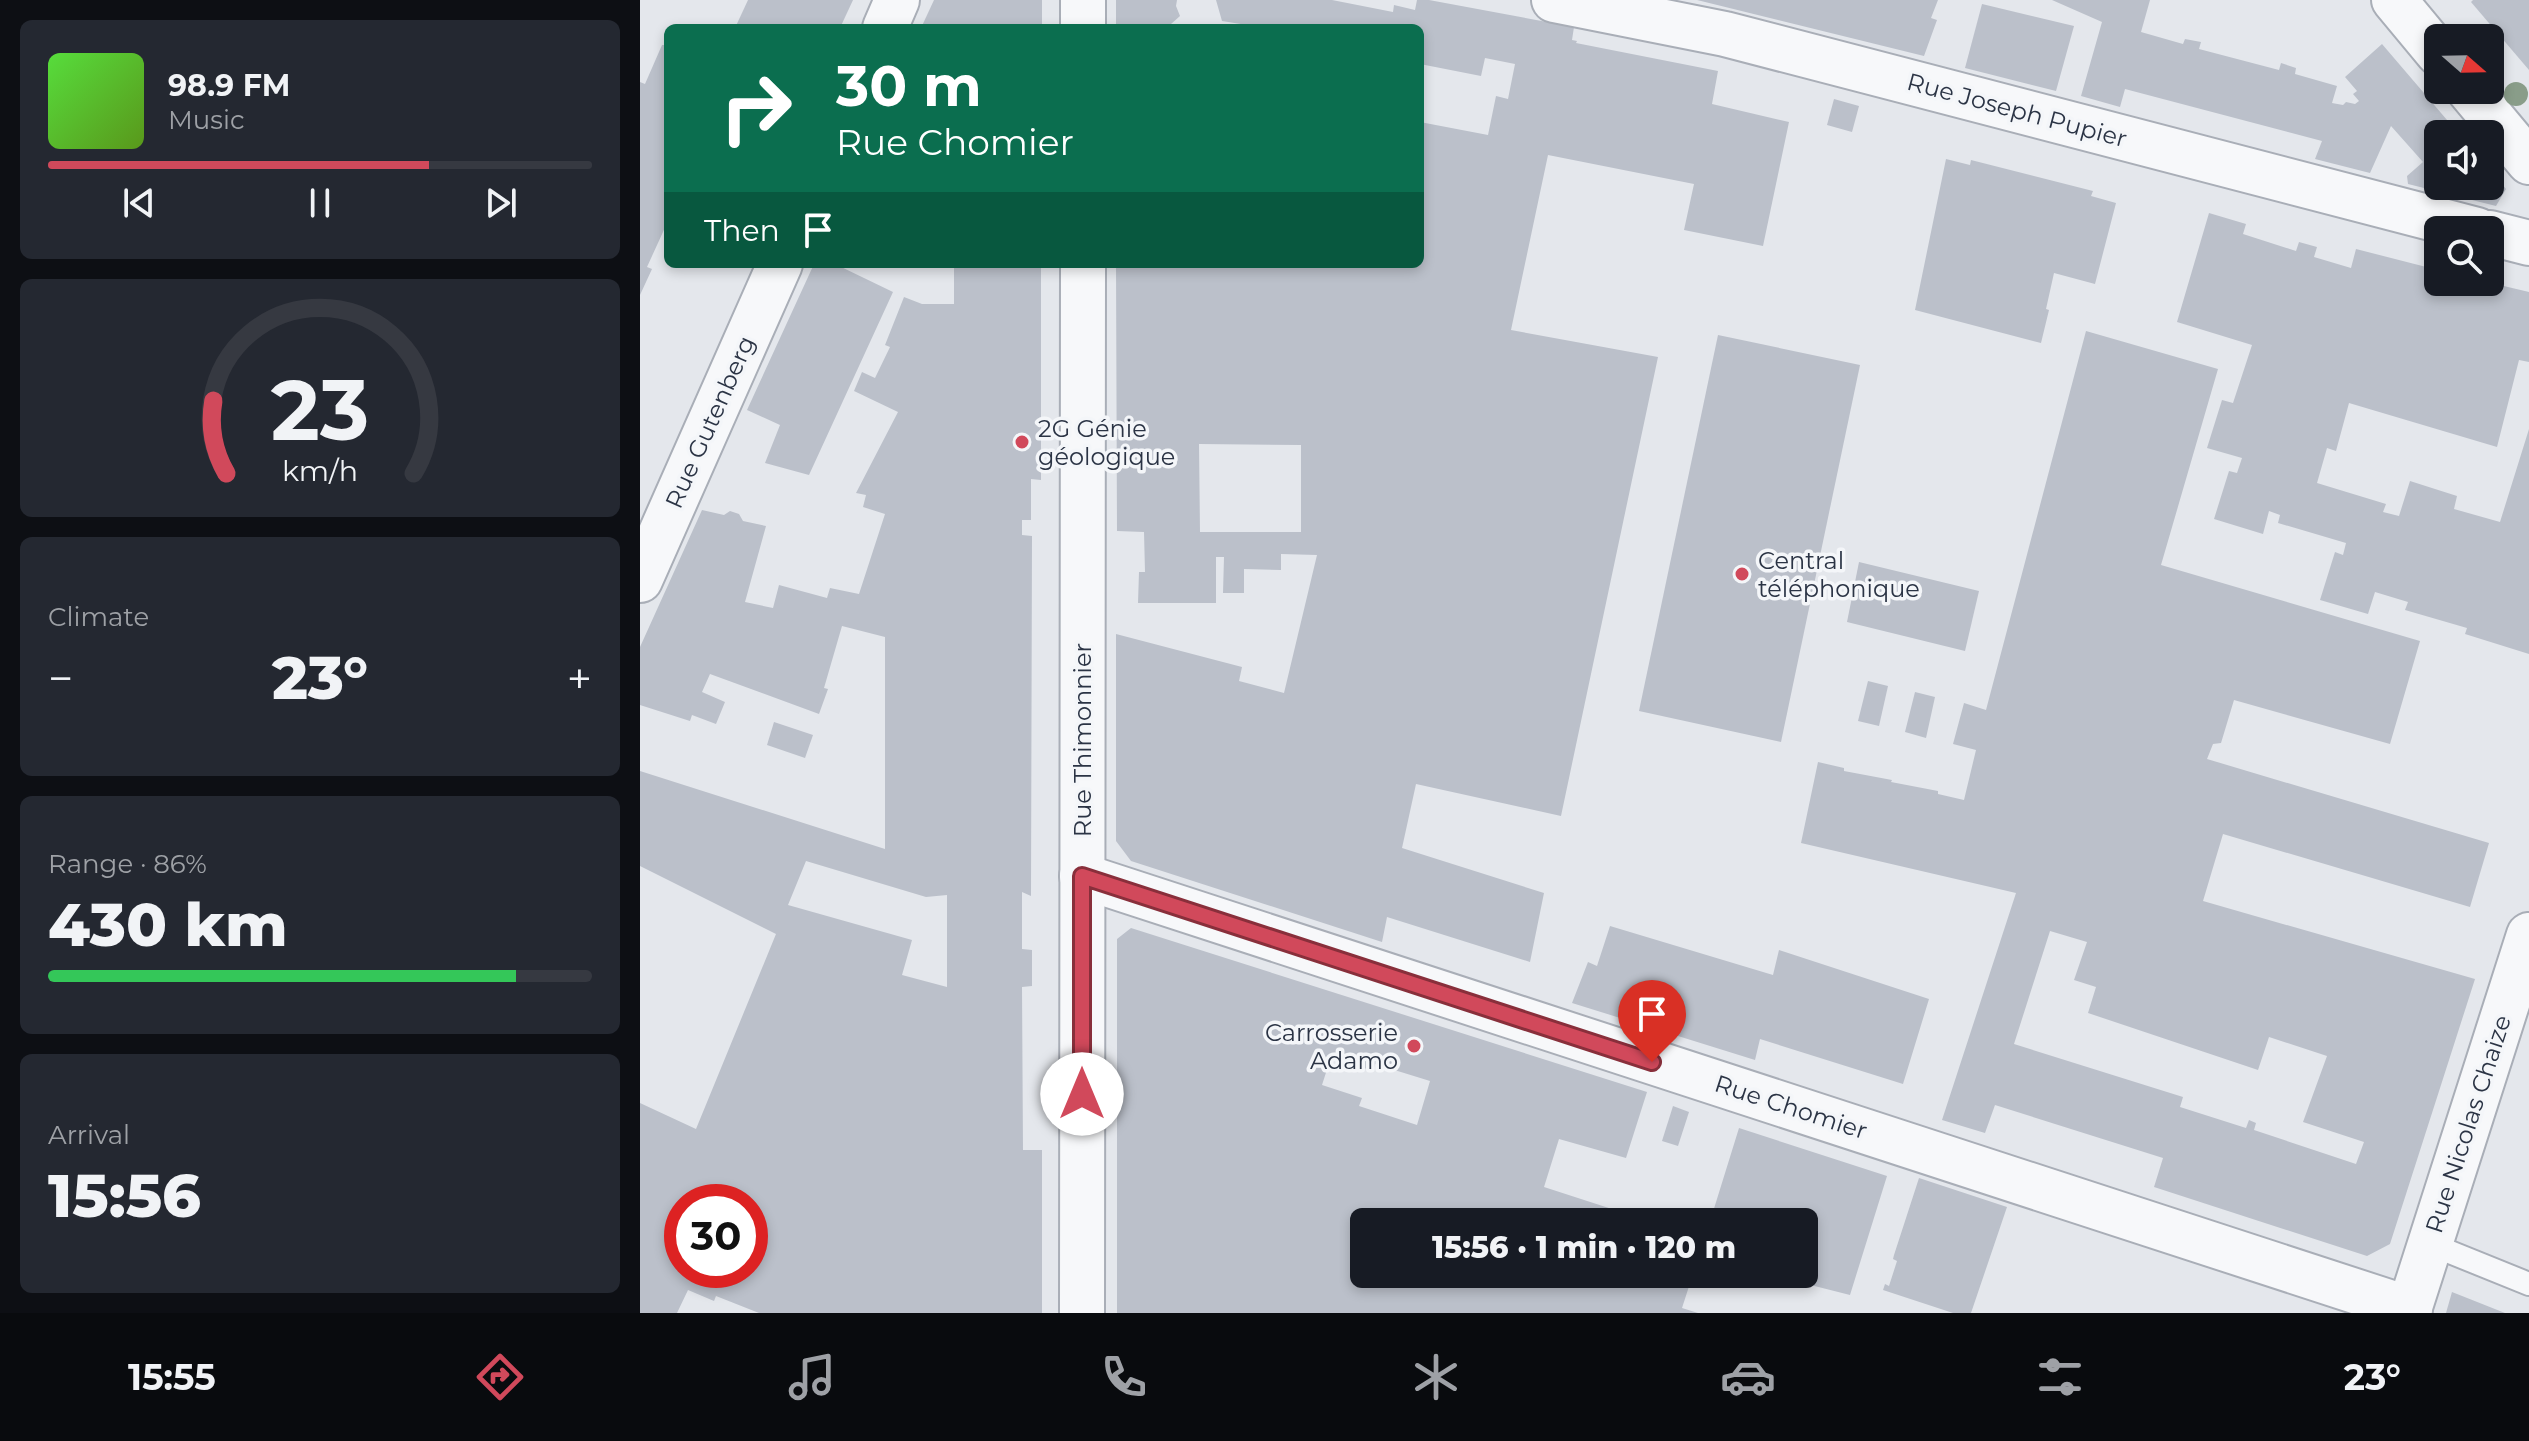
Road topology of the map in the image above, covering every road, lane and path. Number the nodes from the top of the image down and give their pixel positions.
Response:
1 (897, 0) edge
2 (1083, 0) edge
3 (1554, 0) edge
4 (2394, 0) edge
5 (887, 24) edge
6 (1083, 24) edge
7 (2424, 36) edge
8 (2481, 104) edge
9 (2529, 162) edge
10 (2424, 216) edge
11 (2504, 237) edge
12 (2529, 243) edge
13 (778, 268) edge
14 (1083, 268) edge
15 (640, 580) edge
16 (1082, 876) junction
17 (2529, 935) edge
18 (2430, 1244) junction
19 (2529, 1284) edge
20 (2409, 1311) edge
21 (1082, 1313) edge

1 - 5 street
2 - 6 street
3 - 10 street, Rue Joseph Pupier
4 - 7 street
8 - 9 street
11 - 12 street
13 - 15 street, Rue Gutenberg
14 - 16 street, Rue Thimonnier
16 - 20 street, Rue Chomier
16 - 21 street, Rue Thimonnier
17 - 18 street, Rue Nicolas Chaize
18 - 19 lane
18 - 20 street, Rue Nicolas Chaize

